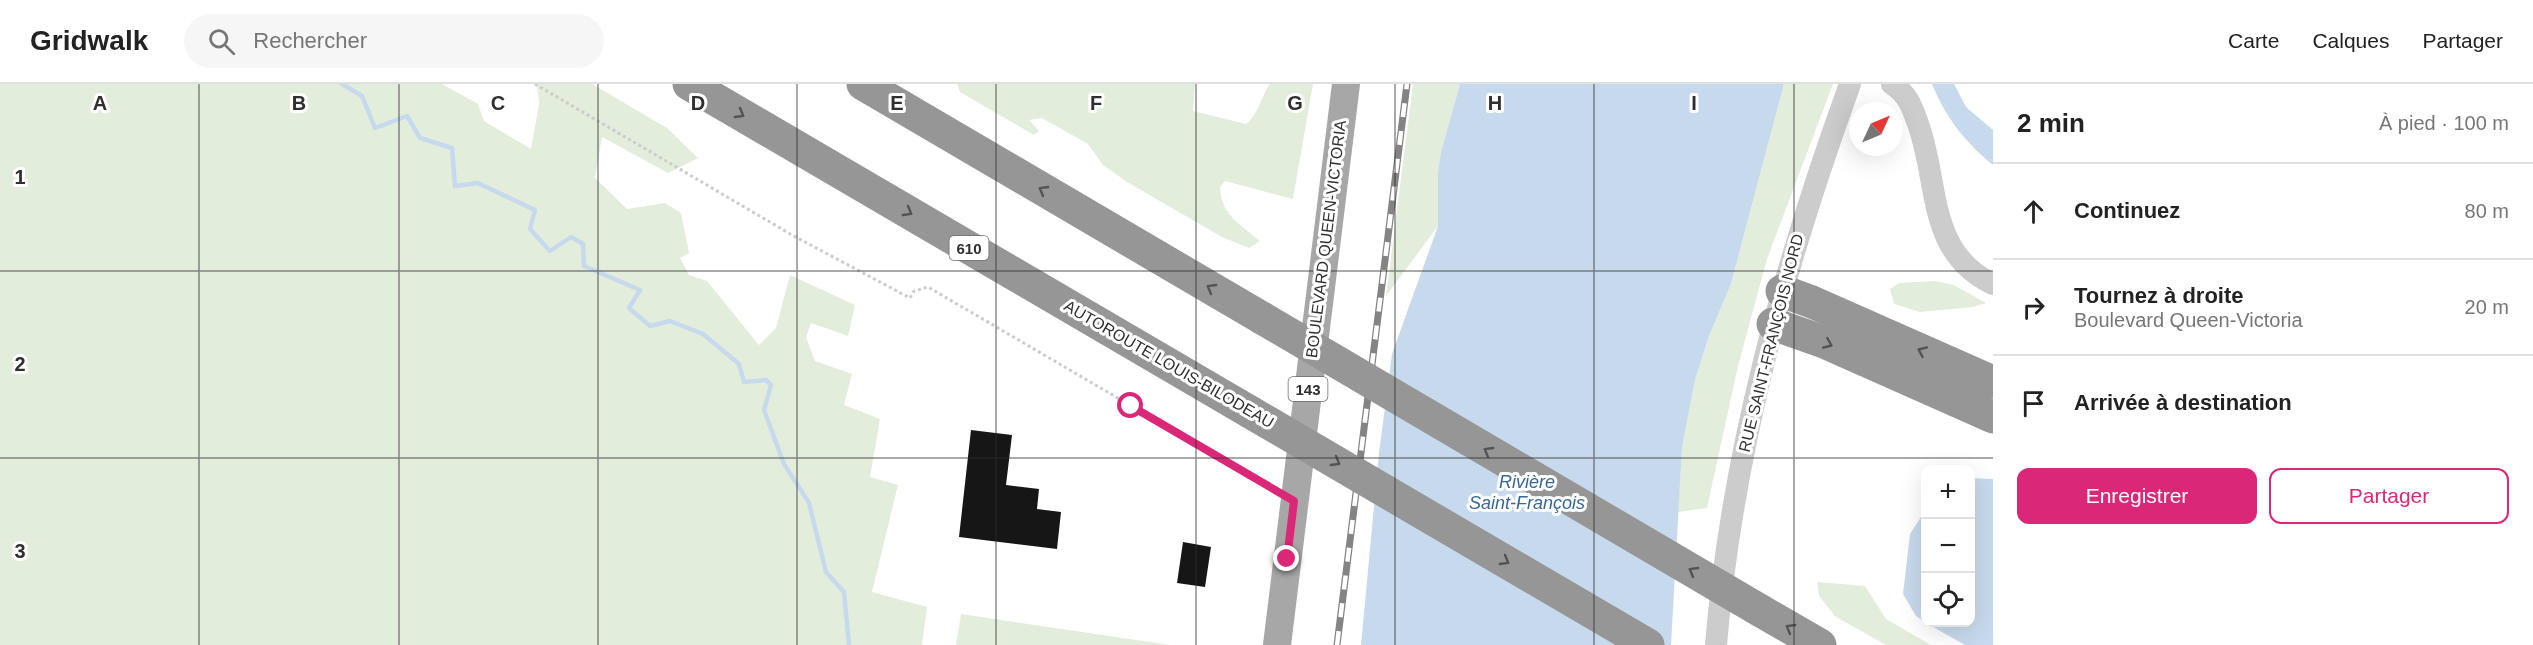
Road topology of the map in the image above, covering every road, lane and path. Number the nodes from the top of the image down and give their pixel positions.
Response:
1 (536, 84) edge
2 (689, 84) edge
3 (863, 84) edge
4 (1346, 84) edge
5 (1850, 84) edge
6 (1892, 84) edge
7 (1993, 284) edge
8 (1782, 291) junction
9 (1773, 324) junction
10 (1993, 382) edge
11 (1993, 417) edge
12 (1294, 501) junction
13 (1277, 645) edge
14 (1648, 645) edge
15 (1716, 645) edge
16 (1820, 645) edge

1 - 12 path
2 -> 14 highway, AUTOROUTE LOUIS-BILODEAU / 610, bridge
16 -> 3 highway, bridge
4 - 12 main road, BOULEVARD QUEEN-VICTORIA / 143
5 - 8 street, RUE SAINT-FRANÇOIS NORD
6 - 7 street
8 - 9 street, RUE SAINT-FRANÇOIS NORD
10 -> 8 highway
9 -> 11 highway
9 - 15 street, RUE SAINT-FRANÇOIS NORD
12 - 13 main road, BOULEVARD QUEEN-VICTORIA / 143

